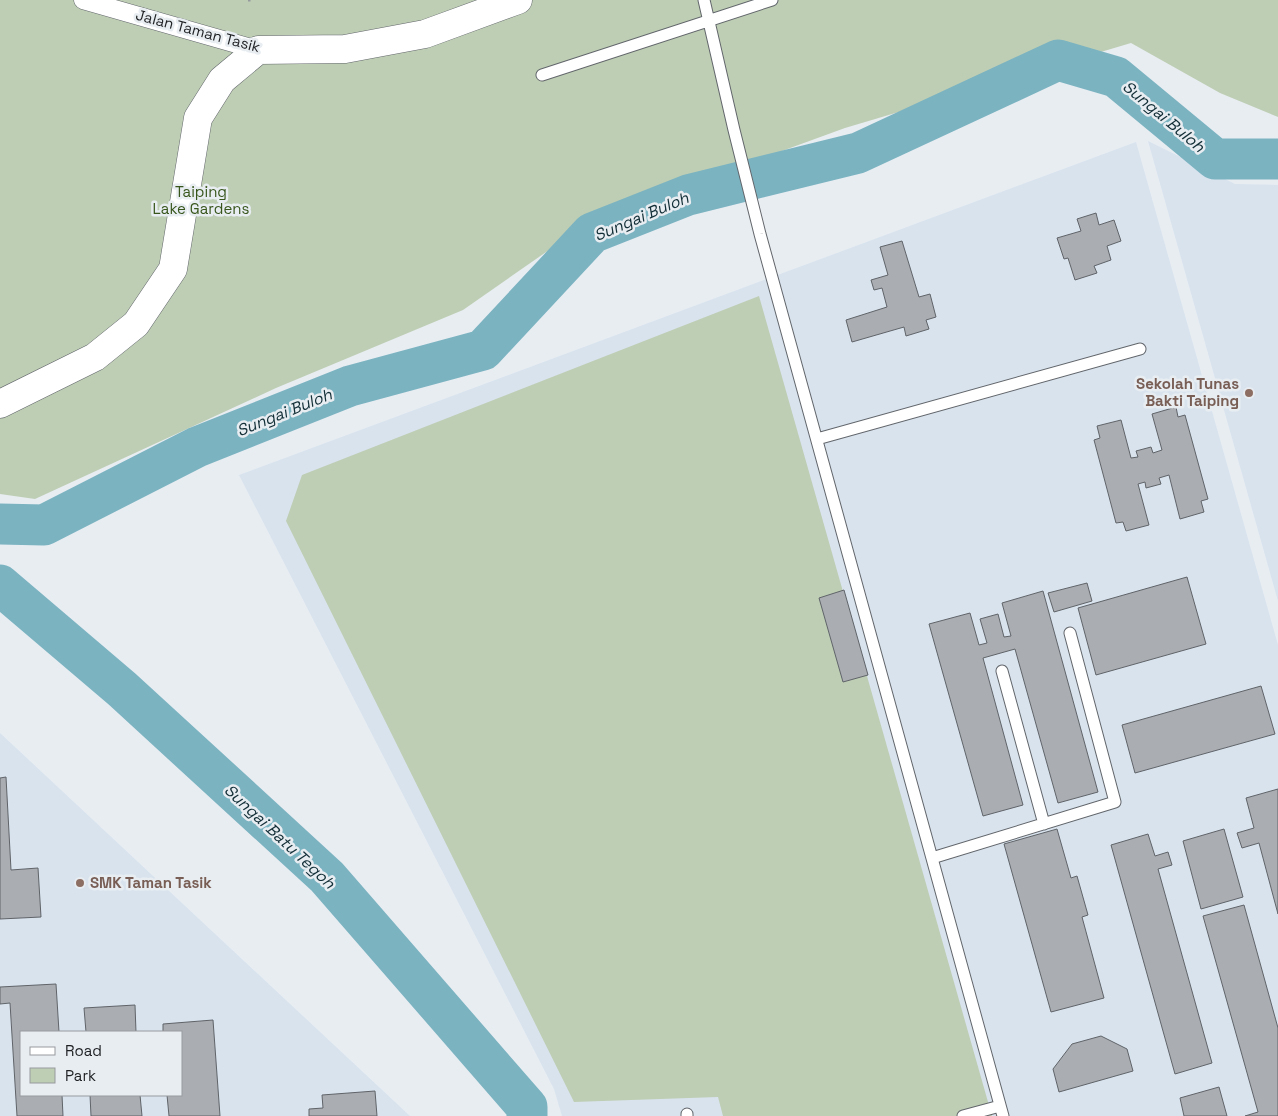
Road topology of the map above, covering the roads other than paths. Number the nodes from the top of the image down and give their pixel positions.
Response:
1 (83, 0) edge
2 (518, 0) edge
3 (704, 0) edge
4 (772, 0) edge
5 (708, 20) junction
6 (258, 50) junction
7 (542, 75) dead end
8 (1140, 349) dead end
9 (0, 404) edge
10 (817, 439) junction
11 (1070, 633) dead end
12 (1002, 671) dead end
13 (1044, 824) junction
14 (932, 858) junction
15 (1002, 1111) edge
16 (963, 1116) edge

1 - 6 street, Jalan Taman Tasik
2 - 6 street, Jalan Taman Tasik
3 - 5 lane
4 - 5 lane
5 - 7 lane
5 - 10 lane
6 - 9 street
8 - 10 lane
10 - 14 lane
11 - 13 lane
12 - 13 lane
13 - 14 lane
14 - 15 lane
15 - 16 lane

